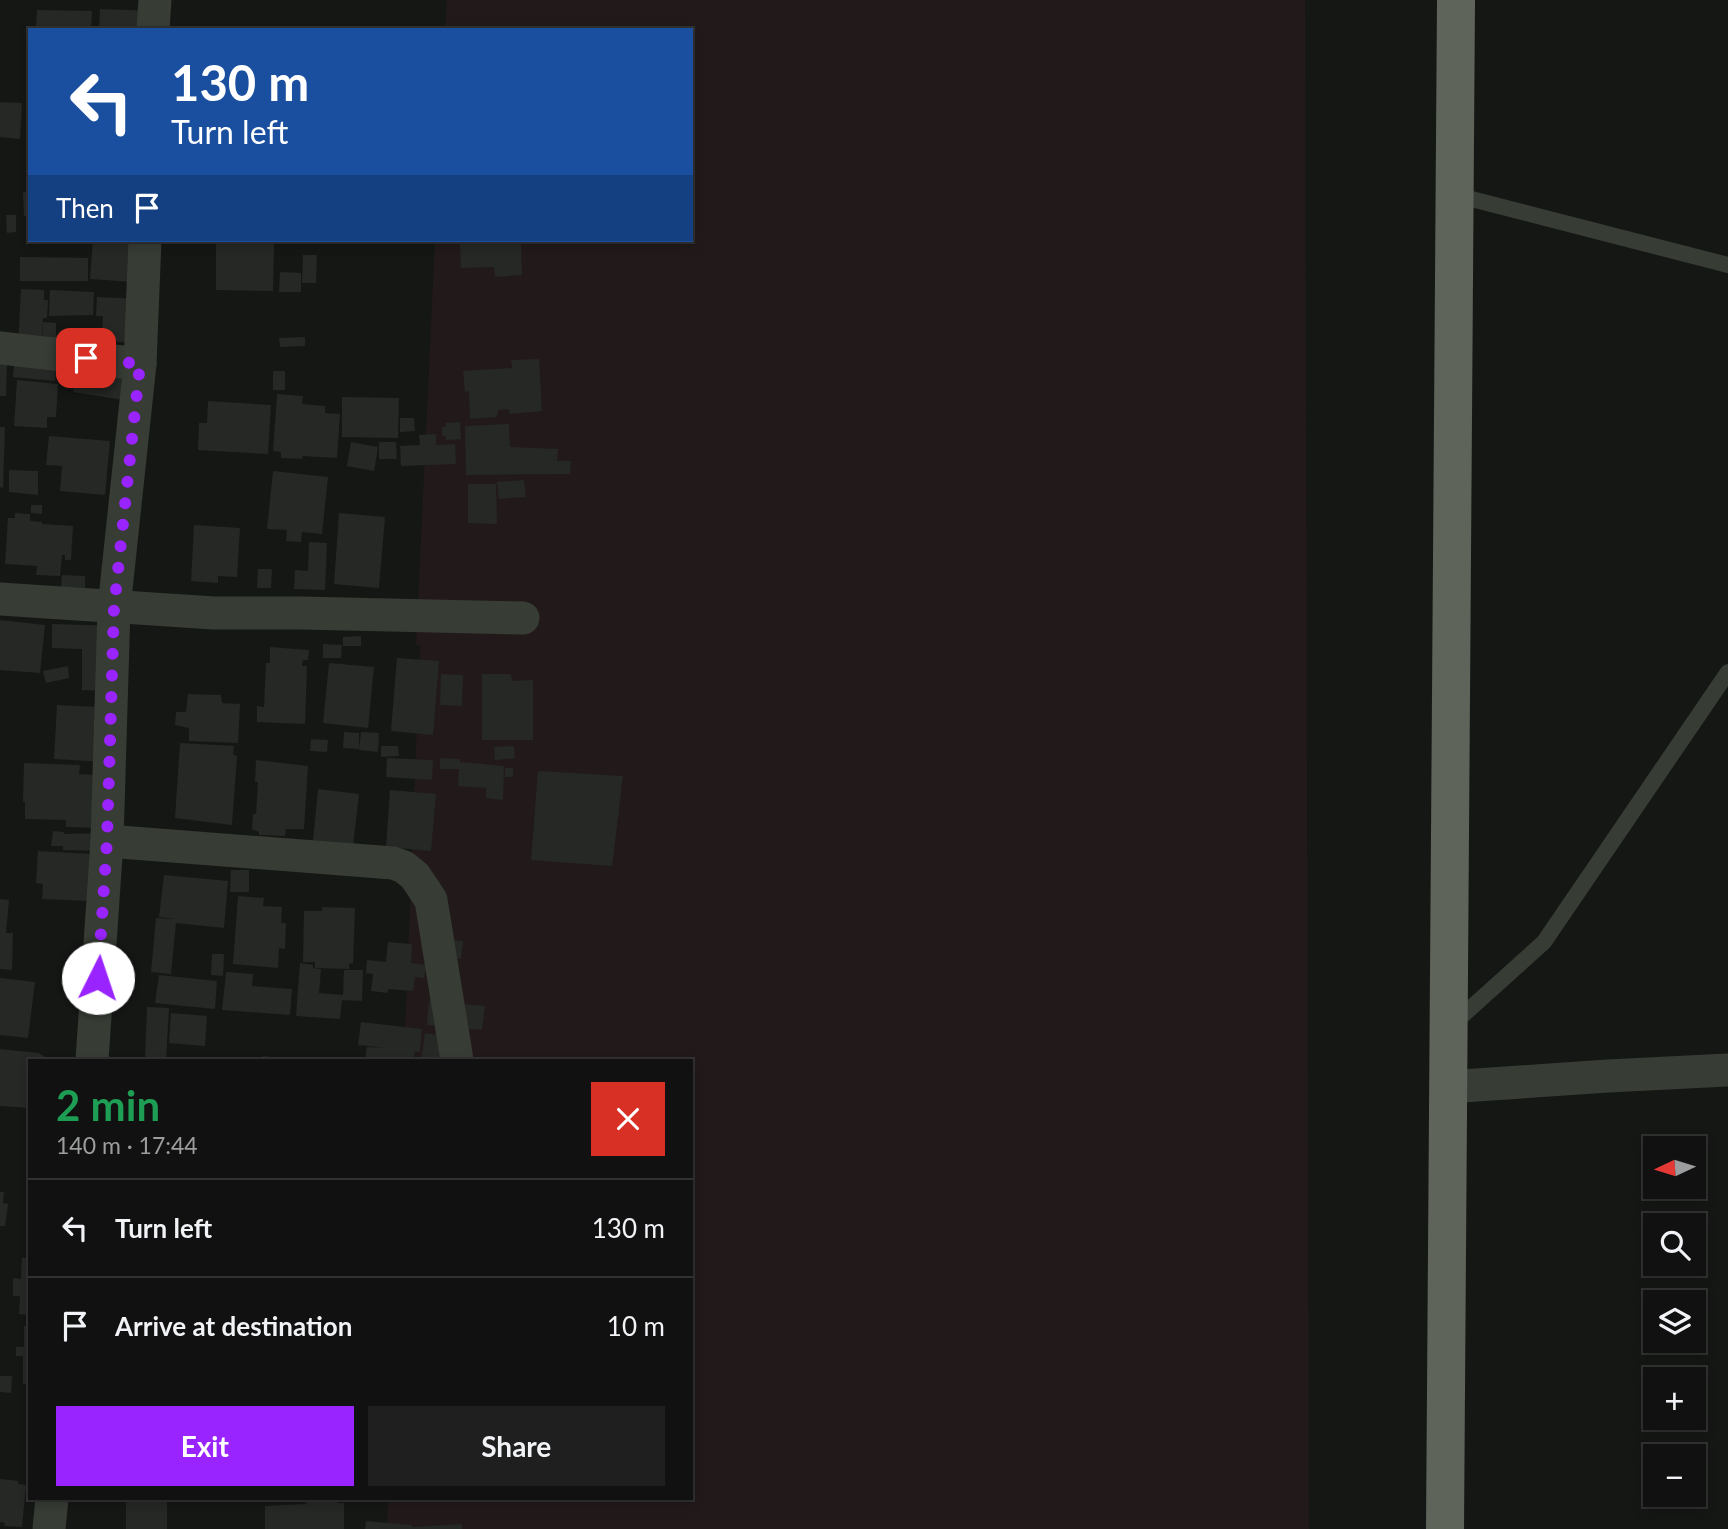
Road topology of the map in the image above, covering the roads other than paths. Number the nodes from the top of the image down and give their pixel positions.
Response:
1 (155, 0) edge
2 (1456, 0) edge
3 (153, 28) edge
4 (1454, 195) junction
5 (145, 242) edge
6 (1728, 265) edge
7 (0, 348) edge
8 (140, 364) junction
9 (0, 599) edge
10 (114, 608) junction
11 (523, 618) dead end
12 (1728, 672) edge
13 (107, 841) junction
14 (1448, 1029) junction
15 (92, 1059) edge
16 (457, 1059) edge
17 (1728, 1070) edge
18 (1448, 1087) junction
19 (52, 1500) edge
20 (49, 1529) edge
21 (1445, 1529) edge

1 - 3 street
2 - 4 highway
4 - 6 lane
4 - 14 highway
5 - 8 street
7 - 8 street
8 - 10 street
9 - 10 street
10 - 11 street
10 - 13 street
12 - 14 lane
13 - 15 street
13 - 16 street
14 - 18 highway
17 - 18 street
18 - 21 highway
19 - 20 street

